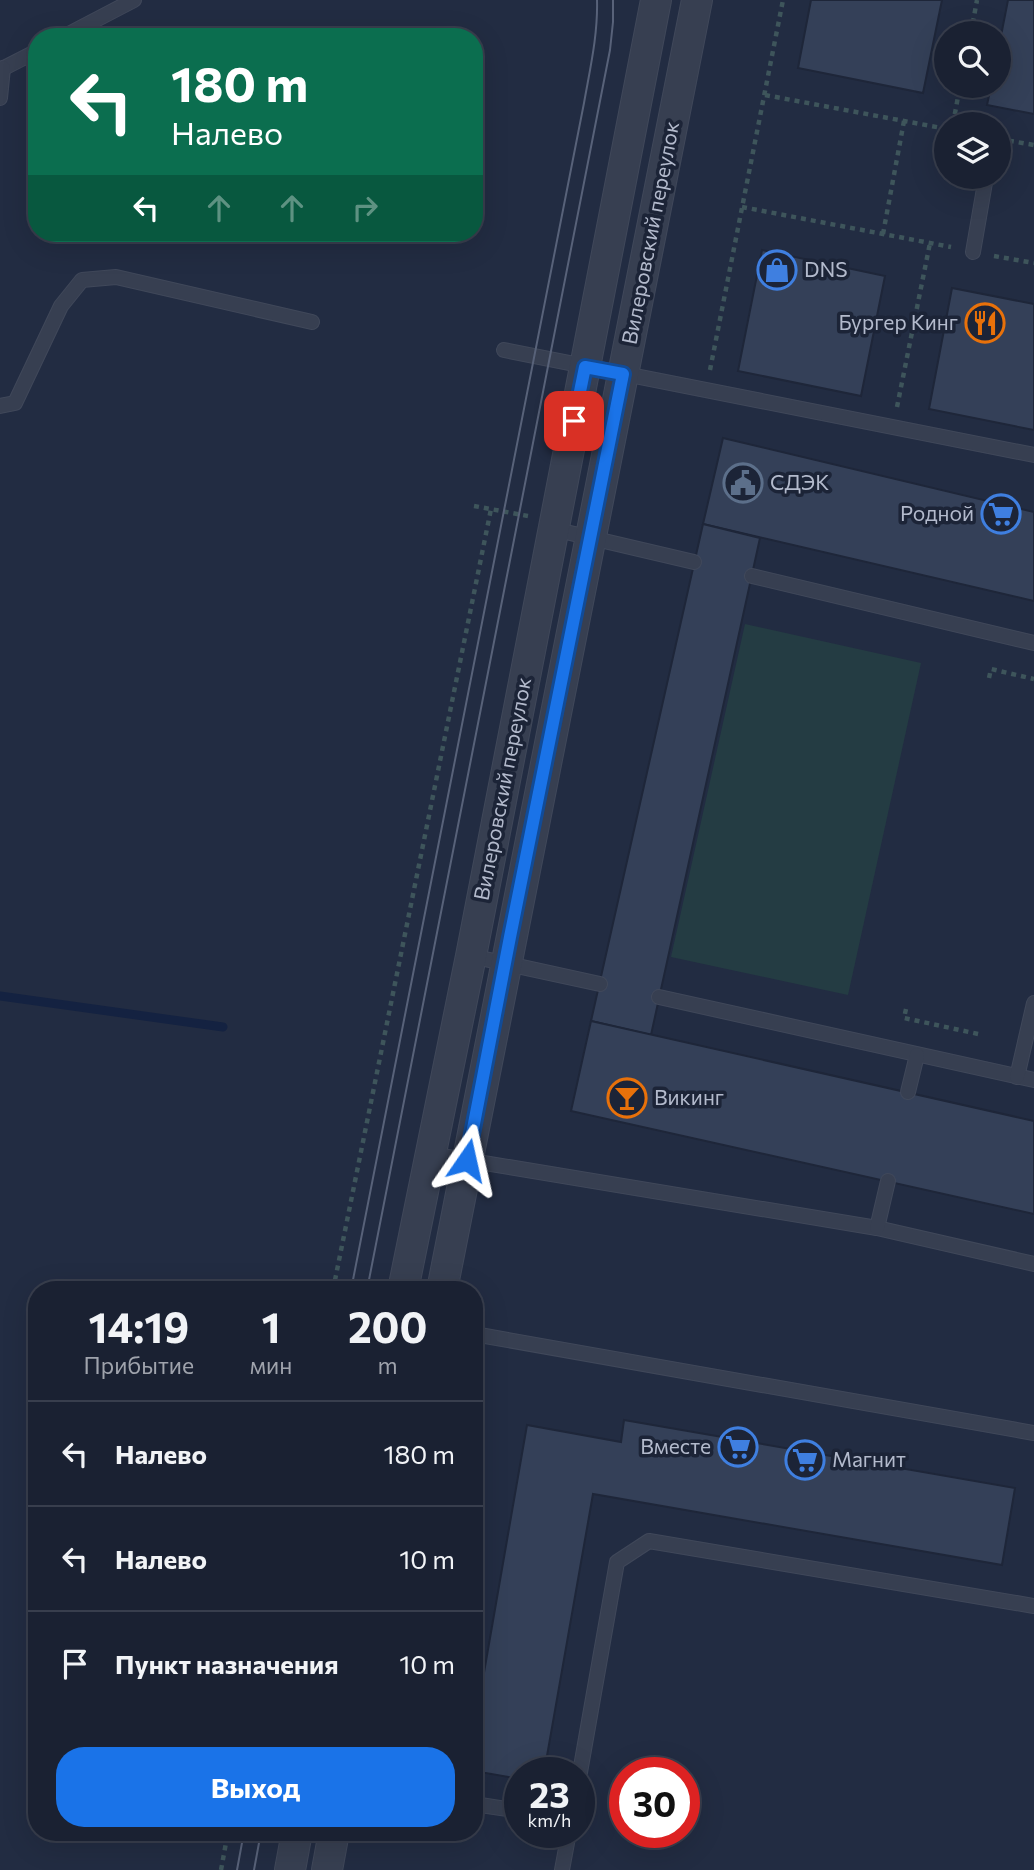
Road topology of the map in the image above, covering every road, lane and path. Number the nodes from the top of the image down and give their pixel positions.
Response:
1 (134, 0) edge
2 (656, 0) edge
3 (697, 0) edge
4 (783, 0) edge
5 (977, 0) edge
6 (973, 21) edge
7 (81, 28) edge
8 (28, 56) edge
9 (2, 69) edge
10 (765, 95) junction
11 (0, 98) edge
12 (904, 121) junction
13 (934, 127) edge
14 (1011, 141) edge
15 (1034, 145) edge
16 (984, 189) edge
17 (742, 207) junction
18 (883, 234) junction
19 (930, 243) junction
20 (973, 251) junction
21 (1034, 263) edge
22 (312, 322) dead end
23 (504, 351) dead end
24 (585, 367) junction
25 (623, 374) junction
26 (707, 390) junction
27 (0, 406) edge
28 (893, 427) junction
29 (1034, 455) edge
30 (474, 506) dead end
31 (491, 509) junction
32 (541, 523) junction
33 (591, 538) junction
34 (694, 562) dead end
35 (752, 576) dead end
36 (1034, 643) edge
37 (989, 678) dead end
38 (1034, 678) edge
39 (471, 956) junction
40 (505, 963) junction
41 (600, 984) dead end
42 (659, 998) dead end
43 (1034, 1003) edge
44 (906, 1009) dead end
45 (983, 1035) dead end
46 (917, 1055) junction
47 (1017, 1077) junction
48 (1034, 1080) edge
49 (908, 1092) dead end
50 (430, 1154) junction
51 (467, 1160) junction
52 (888, 1181) dead end
53 (877, 1228) junction
54 (1034, 1264) edge
55 (335, 1281) edge
56 (405, 1281) edge
57 (444, 1281) edge
58 (483, 1336) edge
59 (1034, 1433) edge
60 (1034, 1606) edge
61 (583, 1757) edge
62 (483, 1805) edge
63 (504, 1809) edge
64 (226, 1841) edge
65 (295, 1841) edge
66 (332, 1841) edge
67 (566, 1848) edge
68 (221, 1870) edge
69 (290, 1870) edge
70 (327, 1870) edge
71 (562, 1870) edge

1 - 7 lane
2 - 24 street, Вилеровский переулок
3 - 25 street, Вилеровский переулок
4 - 10 path
5 - 6 path
8 - 9 lane
9 - 11 lane
10 - 12 path
10 - 17 path
12 - 13 path
12 - 18 path
14 - 15 path
16 - 20 lane
17 - 18 path
17 - 26 path
18 - 19 path
19 - 20 path
19 - 28 path
20 - 21 path
22 - 27 lane
23 - 24 lane
24 - 25 lane
24 - 32 street, Вилеровский переулок
25 - 26 lane
25 - 33 street, Вилеровский переулок
26 - 28 lane
28 - 29 lane
30 - 31 path
31 - 32 path
31 - 55 path
32 - 33 lane
32 - 39 street, Вилеровский переулок
33 - 34 lane
33 - 40 street, Вилеровский переулок
35 - 36 lane
37 - 38 path
39 - 40 lane
39 - 50 street, Вилеровский переулок
40 - 41 lane
40 - 51 street, Вилеровский переулок
42 - 46 lane
43 - 47 lane
44 - 45 path
46 - 47 lane
46 - 49 lane
47 - 48 lane
50 - 51 lane
50 - 56 street, Вилеровский переулок
51 - 53 lane
51 - 57 street, Вилеровский переулок
52 - 53 lane
53 - 54 lane
58 - 59 lane
60 - 61 lane
62 - 63 lane
64 - 68 path
65 - 69 street
66 - 70 street
67 - 71 lane

